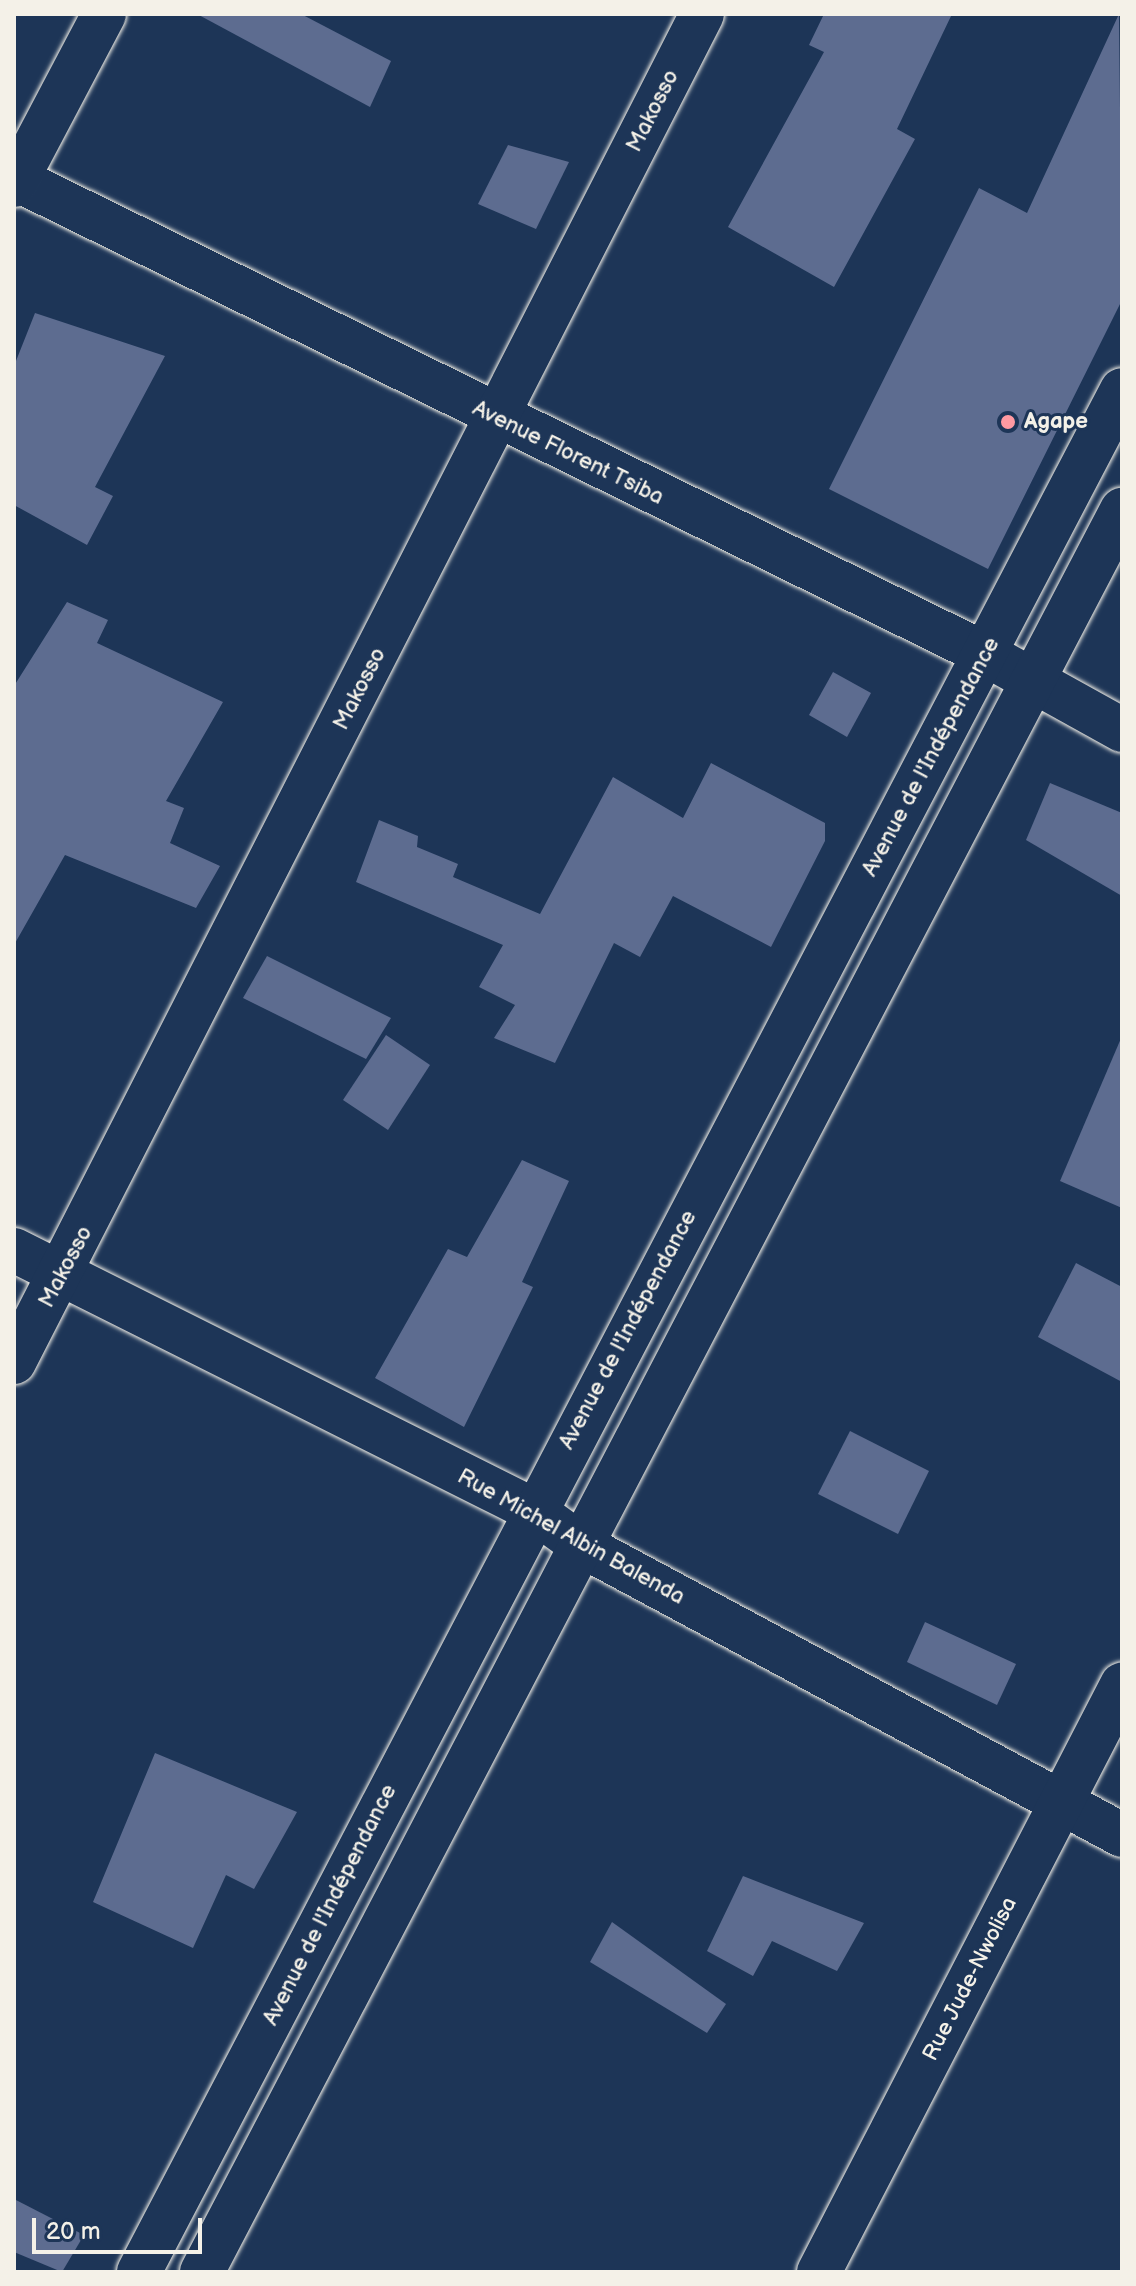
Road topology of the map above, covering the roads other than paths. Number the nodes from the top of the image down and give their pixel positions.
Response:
1 (104, 14) edge
2 (702, 14) edge
3 (15, 181) edge
4 (1122, 390) edge
5 (496, 419) junction
6 (1122, 510) edge
7 (985, 654) junction
8 (1035, 682) junction
9 (1122, 730) edge
10 (14, 1250) edge
11 (64, 1274) junction
12 (14, 1362) edge
13 (533, 1510) junction
14 (581, 1545) junction
15 (1122, 1685) edge
16 (1060, 1804) junction
17 (1122, 1835) edge
18 (139, 2272) edge
19 (202, 2272) edge
20 (819, 2272) edge

1 - 3 street
2 - 5 street, Makosso
3 - 5 street, Avenue Florent Tsiba
4 - 7 street, Avenue de l'Indépendance
5 - 7 street, Avenue Florent Tsiba
5 - 11 street, Makosso
6 - 8 street
7 - 8 street, Avenue Florent Tsiba
7 - 13 street, Avenue de l'Indépendance
8 - 9 street, Avenue Florent Tsiba
8 - 14 street
10 - 11 street, Rue Michel Albin Balenda
11 - 12 street, Makosso
11 - 13 street, Rue Michel Albin Balenda
13 - 14 street, Rue Michel Albin Balenda
13 - 18 street, Avenue de l'Indépendance
14 - 16 street, Rue Michel Albin Balenda
14 - 19 street
15 - 16 street, Rue Jude-Nwolisa
16 - 17 street, Rue Michel Albin Balenda
16 - 20 street, Rue Jude-Nwolisa

